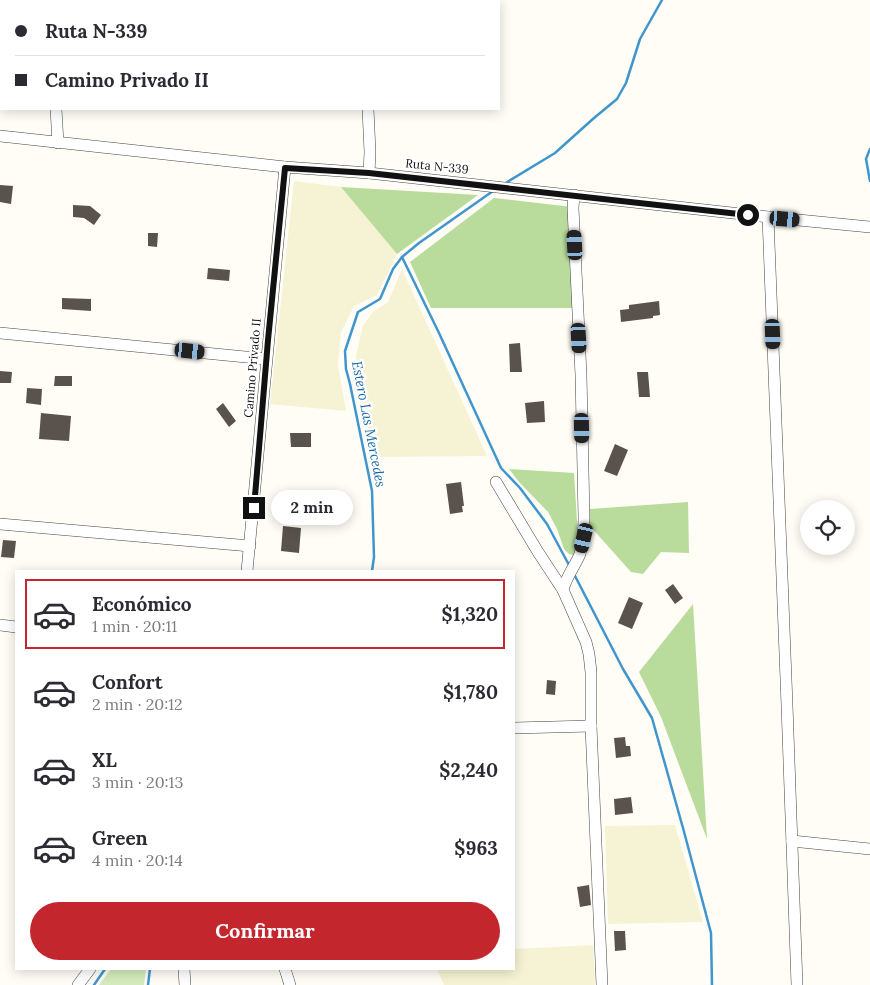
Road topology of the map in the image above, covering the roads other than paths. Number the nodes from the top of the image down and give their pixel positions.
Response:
1 (56, 110) edge
2 (368, 110) edge
3 (0, 136) edge
4 (58, 143) junction
5 (285, 168) junction
6 (369, 173) junction
7 (574, 195) junction
8 (768, 218) junction
9 (870, 227) edge
10 (0, 333) edge
11 (266, 358) junction
12 (496, 482) dead end
13 (0, 524) edge
14 (250, 546) junction
15 (247, 570) edge
16 (563, 590) junction
17 (0, 625) edge
18 (15, 627) edge
19 (591, 726) junction
20 (515, 728) edge
21 (792, 841) junction
22 (870, 849) edge
23 (89, 970) edge
24 (184, 970) edge
25 (285, 970) edge
26 (78, 985) edge
27 (185, 985) edge
28 (290, 985) edge
29 (602, 985) edge
30 (797, 985) edge

1 - 4 street
2 - 6 street
3 - 4 street, Ruta N-339
4 - 5 street, Ruta N-339
5 - 6 street, Ruta N-339
5 - 11 street, Camino Privado II
6 - 7 street, Ruta N-339
7 - 8 street, Ruta N-339
7 - 16 street
8 - 9 street, Ruta N-339
8 - 21 street
10 - 11 street
11 - 14 street, Camino Privado II
12 - 16 street
13 - 14 street
14 - 15 street, Camino Privado II
16 - 19 street
17 - 18 street
19 - 20 street
19 - 29 street
21 - 22 street
21 - 30 street
23 - 26 street
24 - 27 street
25 - 28 street

